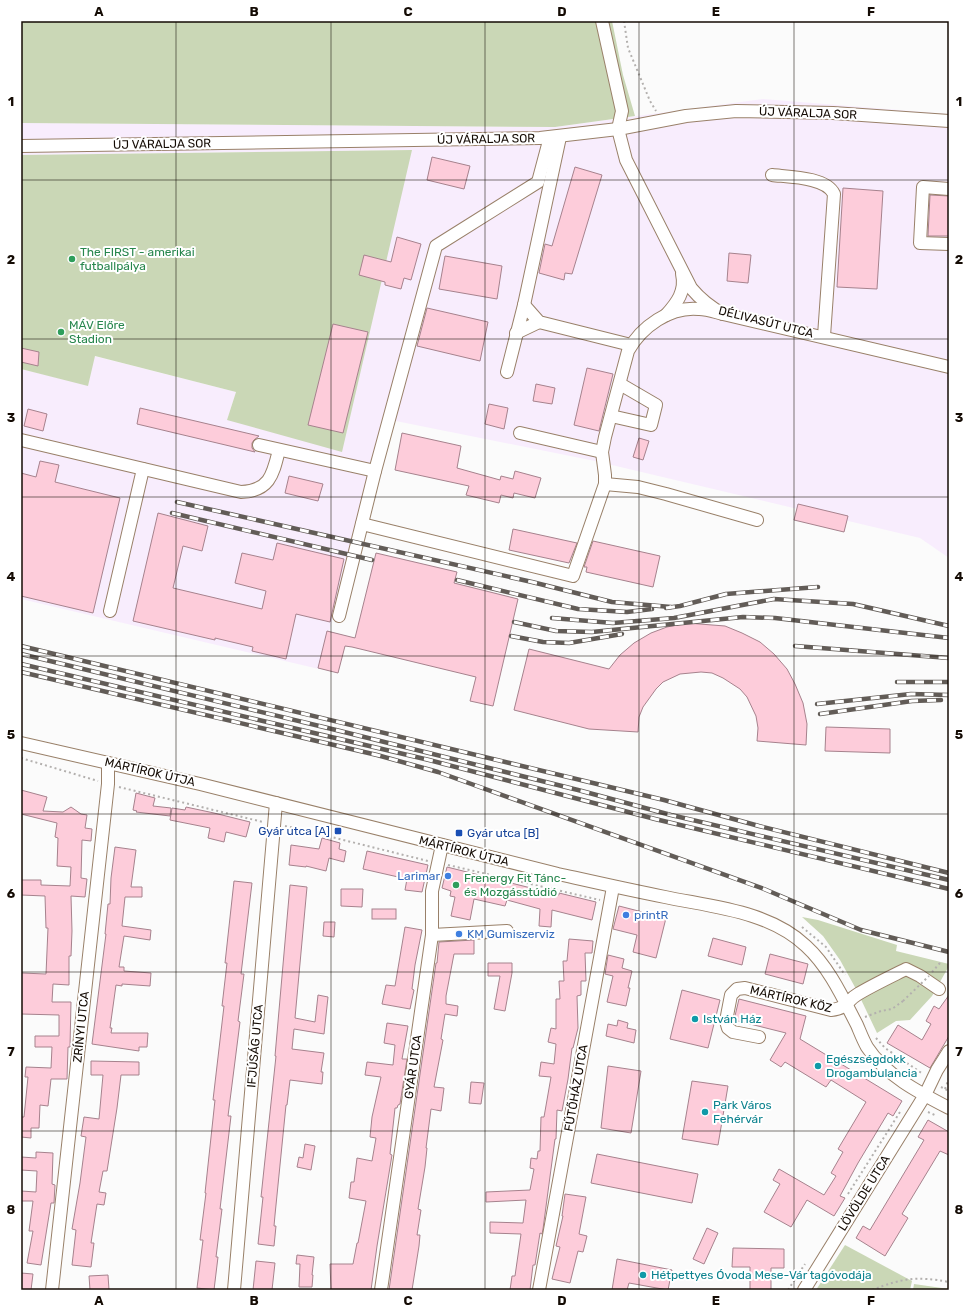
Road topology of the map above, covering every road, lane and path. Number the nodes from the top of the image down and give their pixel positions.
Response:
1 (602, 21) edge
2 (624, 21) edge
3 (662, 121) junction
4 (949, 121) edge
5 (618, 129) junction
6 (555, 137) junction
7 (21, 146) edge
8 (772, 175) dead end
9 (949, 189) edge
10 (949, 244) edge
11 (682, 269) junction
12 (524, 306) junction
13 (723, 314) junction
14 (666, 315) junction
15 (539, 322) junction
16 (516, 333) junction
17 (824, 336) junction
18 (631, 345) junction
19 (949, 367) edge
20 (507, 372) dead end
21 (620, 384) junction
22 (611, 416) junction
23 (520, 433) dead end
24 (21, 440) edge
25 (260, 445) dead end
26 (279, 450) junction
27 (602, 452) junction
28 (143, 469) junction
29 (375, 471) junction
30 (605, 484) junction
31 (757, 520) dead end
32 (362, 524) junction
33 (110, 611) dead end
34 (339, 616) dead end
35 (21, 743) edge
36 (21, 758) edge
37 (108, 763) junction
38 (108, 784) junction
39 (276, 803) junction
40 (274, 825) junction
41 (442, 845) junction
42 (438, 863) junction
43 (612, 892) junction
44 (507, 931) dead end
45 (432, 935) junction
46 (940, 963) dead end
47 (939, 989) dead end
48 (847, 1005) junction
49 (867, 1023) dead end
50 (873, 1034) dead end
51 (759, 1037) dead end
52 (949, 1051) edge
53 (946, 1061) edge
54 (924, 1074) dead end
55 (949, 1078) edge
56 (945, 1089) dead end
57 (925, 1095) junction
58 (949, 1108) edge
59 (900, 1111) dead end
60 (845, 1200) dead end
61 (809, 1258) dead end
62 (949, 1282) edge
63 (52, 1290) edge
64 (234, 1290) edge
65 (381, 1290) edge
66 (539, 1290) edge
67 (788, 1290) edge
68 (804, 1290) edge
69 (872, 1290) edge

1 - 5 street
2 - 3 path
3 - 4 street, ÚJ VÁRALJA SOR
3 - 5 street, ÚJ VÁRALJA SOR
5 - 6 street, ÚJ VÁRALJA SOR
5 - 11 street, DÉLIVASÚT UTCA
6 - 7 street, ÚJ VÁRALJA SOR
6 - 12 street
6 - 29 street
8 - 17 street
9 - 10 street
11 - 13 street, DÉLIVASÚT UTCA
11 - 14 street
12 - 15 street
12 - 16 street
13 - 14 street
13 - 17 street, DÉLIVASÚT UTCA
14 - 18 street
15 - 16 street
15 - 18 street
16 - 20 street
17 - 19 street, DÉLIVASÚT UTCA
18 - 21 street
21 - 22 street
21 - 22 street
22 - 27 street
23 - 27 street
24 - 28 street
25 - 26 street
26 - 28 street
26 - 29 street
27 - 30 street
28 - 33 street
29 - 32 street
30 - 31 street
30 - 32 street
32 - 34 street
35 - 37 street, MÁRTÍROK ÚTJA
36 - 38 path
37 - 38 street, ZRÍNYI UTCA
37 - 39 street, MÁRTÍROK ÚTJA
38 - 40 path
38 - 63 street, ZRÍNYI UTCA
39 - 40 street, IFJÚSÁG UTCA
39 - 41 street, MÁRTÍROK ÚTJA
40 - 42 path
40 - 64 street, IFJÚSÁG UTCA
41 - 42 street, GYÁR UTCA
41 - 43 street, MÁRTÍROK ÚTJA
42 - 43 path
42 - 45 street, GYÁR UTCA
43 - 48 street, MÁRTÍROK ÚTJA
43 - 66 street, FŰTŐHÁZ UTCA
44 - 45 street
45 - 65 street, GYÁR UTCA
46 - 49 path, bridge
47 - 48 street
48 - 51 street, MÁRTÍROK KÖZ
48 - 57 street, MÁRTÍROK ÚTJA
50 - 54 path
52 - 53 street, LÖVÖLDE UTCA
53 - 57 street, LÖVÖLDE UTCA
55 - 56 path
57 - 58 street, MÁRTÍROK ÚTJA
57 - 68 street, LÖVÖLDE UTCA
59 - 60 path
61 - 67 path
62 - 69 path

